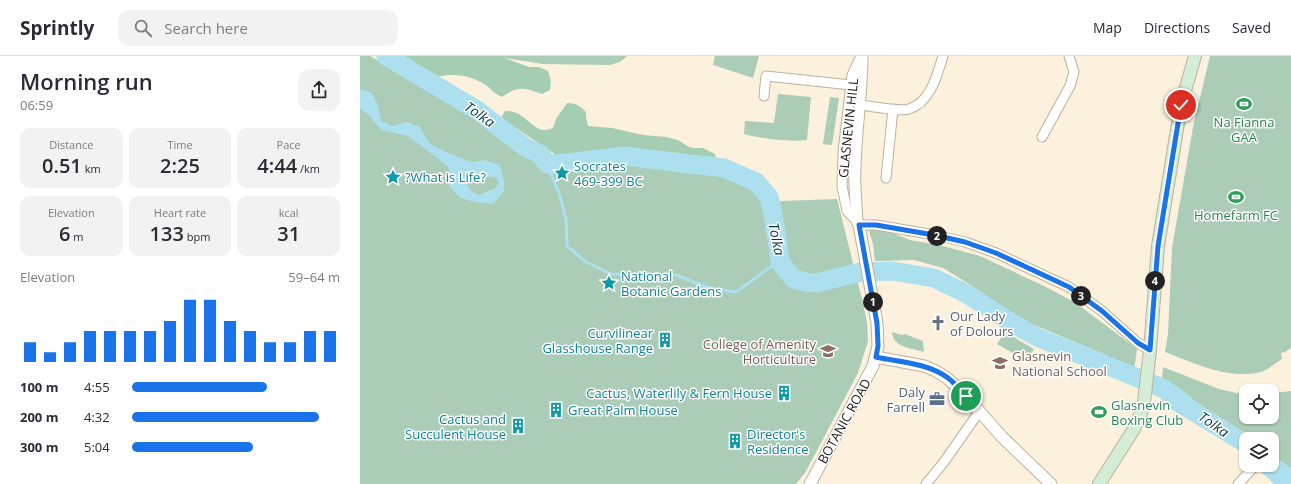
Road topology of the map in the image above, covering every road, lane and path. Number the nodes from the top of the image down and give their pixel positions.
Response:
1 (862, 56) edge
2 (943, 56) edge
3 (1069, 56) edge
4 (1195, 56) edge
5 (851, 85) junction
6 (764, 96) dead end
7 (860, 105) junction
8 (893, 109) junction
9 (1042, 137) dead end
10 (886, 178) dead end
11 (858, 223) junction
12 (1150, 350) junction
13 (876, 357) junction
14 (979, 412) junction
15 (1249, 472) edge
16 (810, 484) edge
17 (926, 484) edge
18 (1051, 484) edge
19 (1099, 484) edge
20 (1238, 484) edge

1 - 5 street, GLASNEVIN HILL
1 - 7 street, GLASNEVIN HILL
2 - 8 street
3 - 9 street
4 - 12 main road
5 - 6 street
5 - 11 street, GLASNEVIN HILL
7 - 8 street
7 - 11 street, GLASNEVIN HILL
8 - 10 street
11 - 12 street
11 - 13 street, GLASNEVIN HILL
12 - 19 main road
13 - 14 street
13 - 16 street, BOTANIC ROAD
14 - 17 street
14 - 18 street
15 - 20 street

